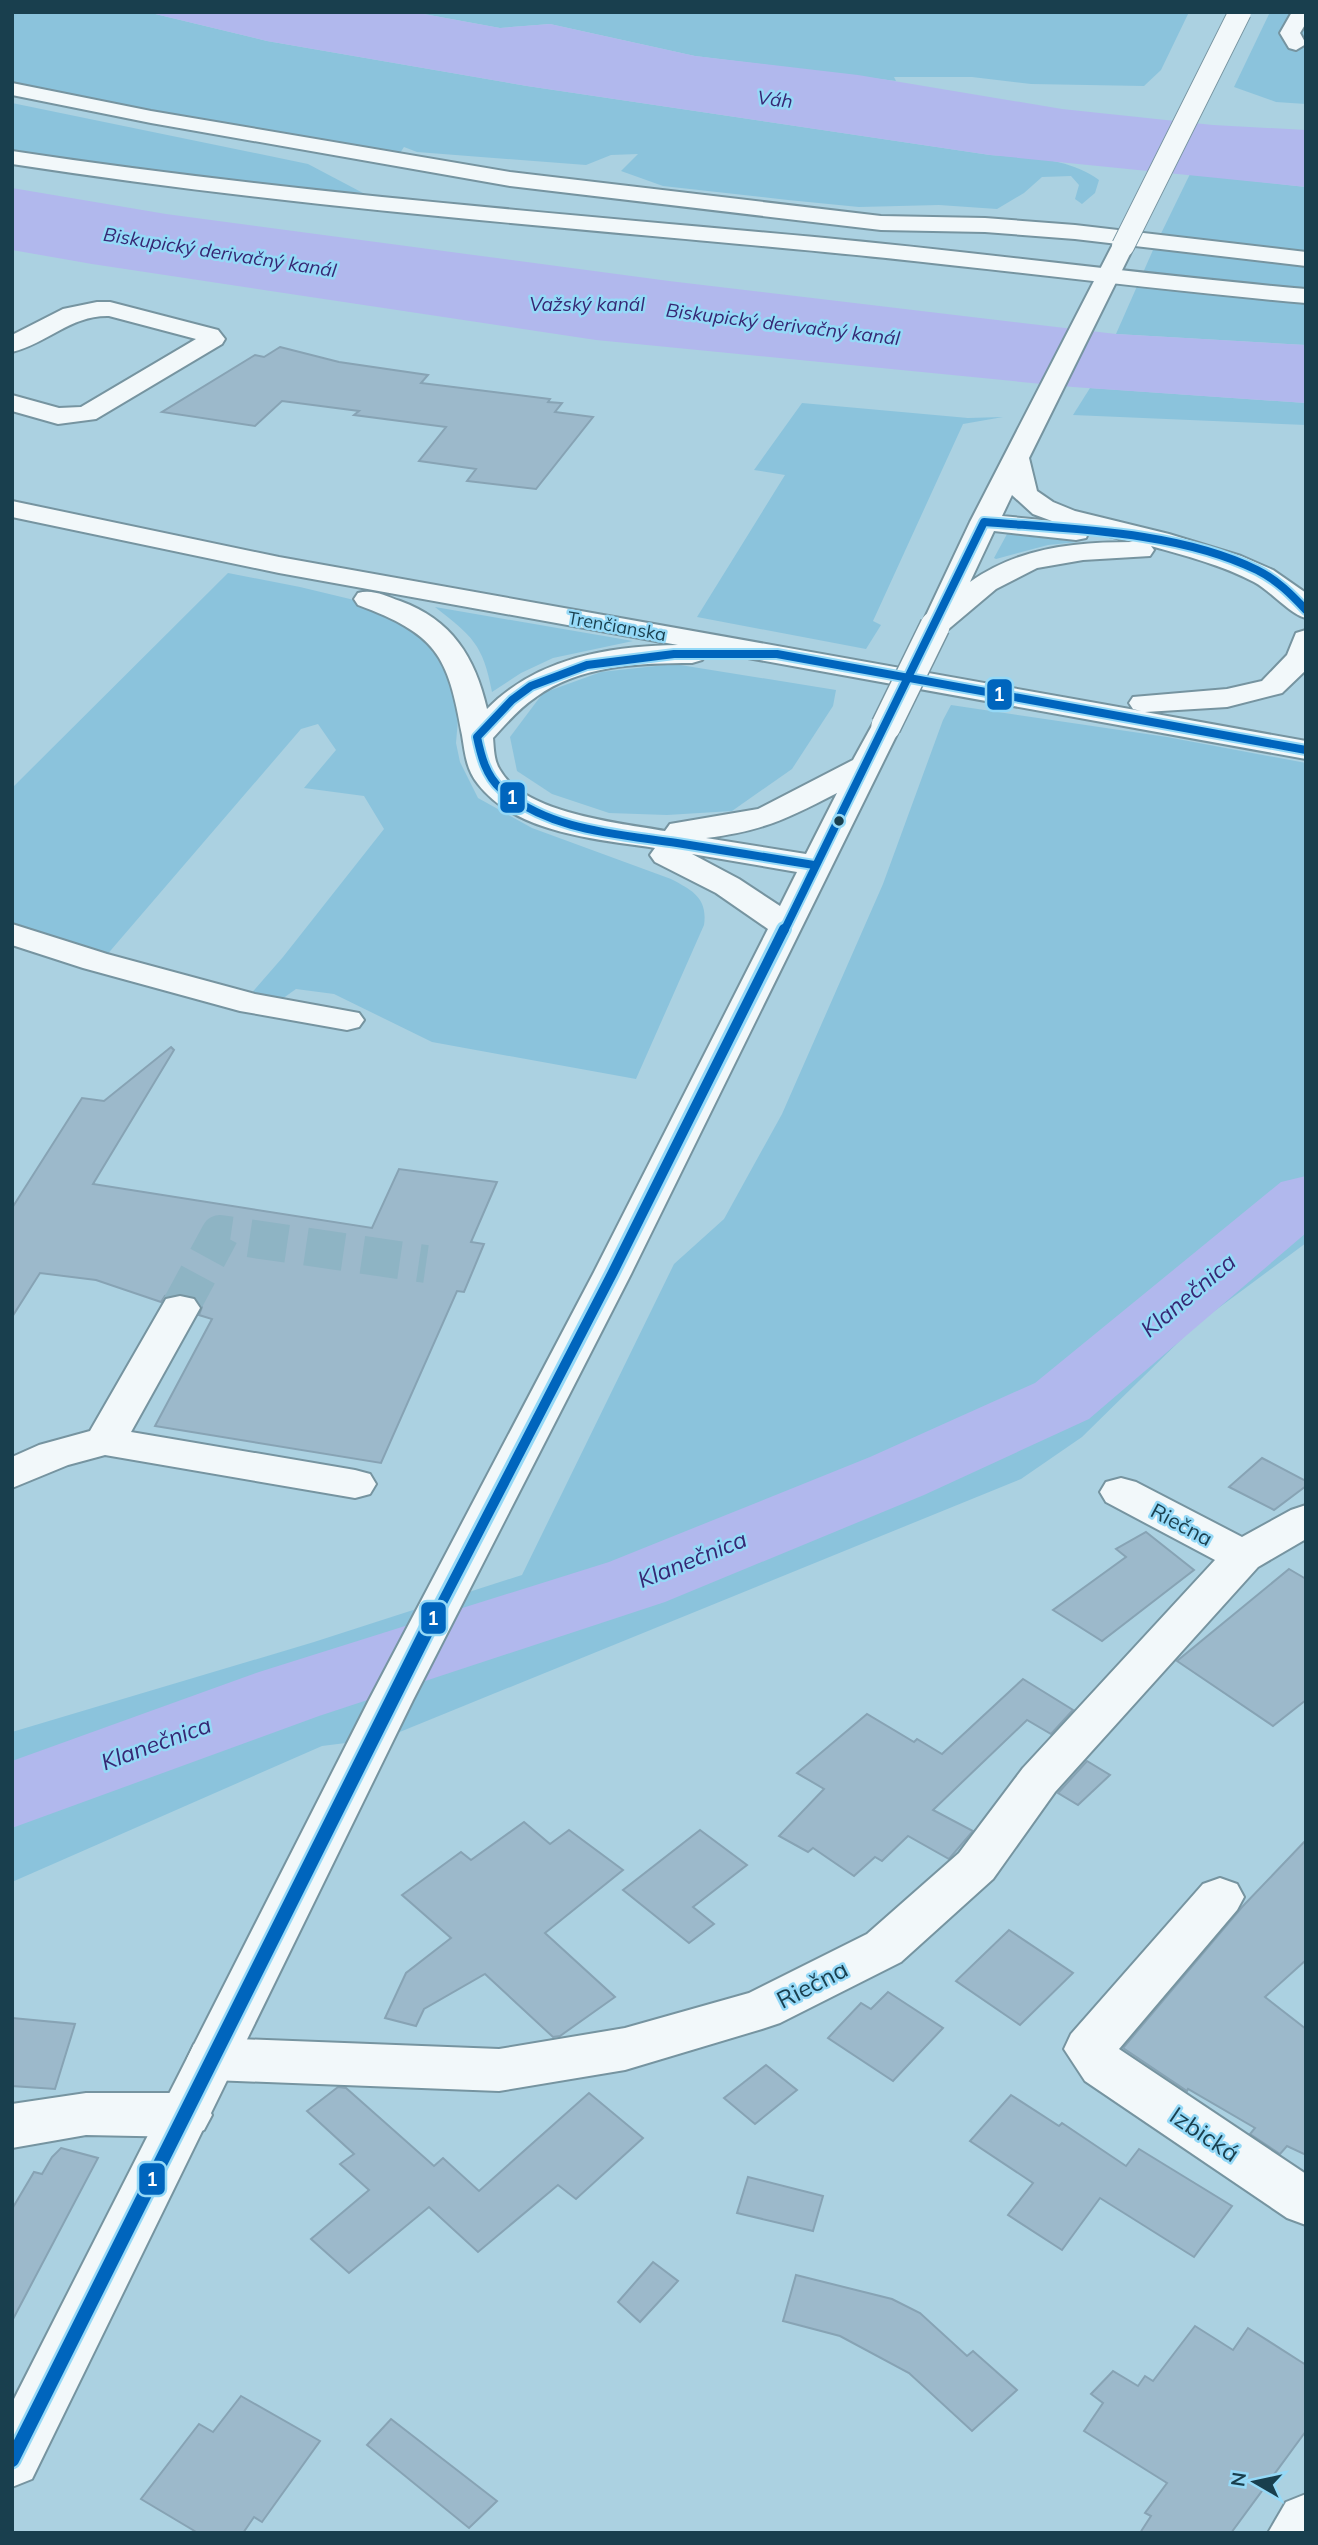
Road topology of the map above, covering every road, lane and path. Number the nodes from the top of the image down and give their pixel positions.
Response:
1 (1240, 12) edge
2 (1302, 12) edge
3 (1296, 44) dead end
4 (12, 89) edge
5 (12, 157) edge
6 (510, 179) junction
7 (549, 222) junction
8 (881, 223) junction
9 (871, 249) junction
10 (1306, 259) edge
11 (1108, 275) junction
12 (1306, 296) edge
13 (12, 345) edge
14 (12, 404) edge
15 (1016, 458) junction
16 (12, 509) edge
17 (984, 522) junction
18 (1159, 542) junction
19 (1215, 556) junction
20 (279, 565) junction
21 (1306, 610) edge
22 (935, 626) junction
23 (1306, 639) edge
24 (777, 654) junction
25 (1041, 701) junction
26 (477, 737) junction
27 (1306, 750) edge
28 (864, 767) junction
29 (613, 832) junction
30 (814, 865) junction
31 (784, 925) junction
32 (12, 934) edge
33 (347, 1020) dead end
34 (180, 1308) tunnel mouth
35 (105, 1441) junction
36 (12, 1474) edge
37 (355, 1484) dead end
38 (1121, 1492) dead end
39 (1306, 1520) edge
40 (1243, 1556) junction
41 (1220, 1897) dead end
42 (212, 2059) junction
43 (186, 2115) junction
44 (12, 2126) edge
45 (1306, 2202) edge
46 (12, 2461) edge
47 (1306, 2521) edge
48 (1297, 2533) edge

1 - 11 main road, bridge
2 - 3 main road
4 - 6 main road
5 - 7 main road
6 - 7 main road
6 - 8 main road
7 - 9 main road
8 - 9 main road
8 - 10 main road
9 - 11 main road
11 - 12 main road
11 - 15 main road
13 - 14 main road
15 - 17 main road
15 - 18 main road
16 - 20 main road, Trenčianska
17 - 18 main road
17 - 22 main road
18 - 19 main road
19 - 21 main road
19 - 22 main road
20 - 24 main road, Trenčianska
20 - 26 main road
22 - 28 main road, bridge
23 - 25 main road
24 - 25 main road, Trenčianska
24 - 26 main road
25 - 27 main road, Trenčianska
26 - 29 main road
28 - 29 main road
28 - 30 main road
29 - 30 main road
29 - 31 main road
30 - 31 main road
31 - 42 main road
32 - 33 main road
34 - 35 main road
35 - 36 main road
35 - 37 main road
38 - 40 main road, Riečna
39 - 40 main road, Riečna
40 - 42 main road, Riečna
41 - 45 main road, Izbická
42 - 43 main road
43 - 44 main road
43 - 46 main road
47 - 48 main road

